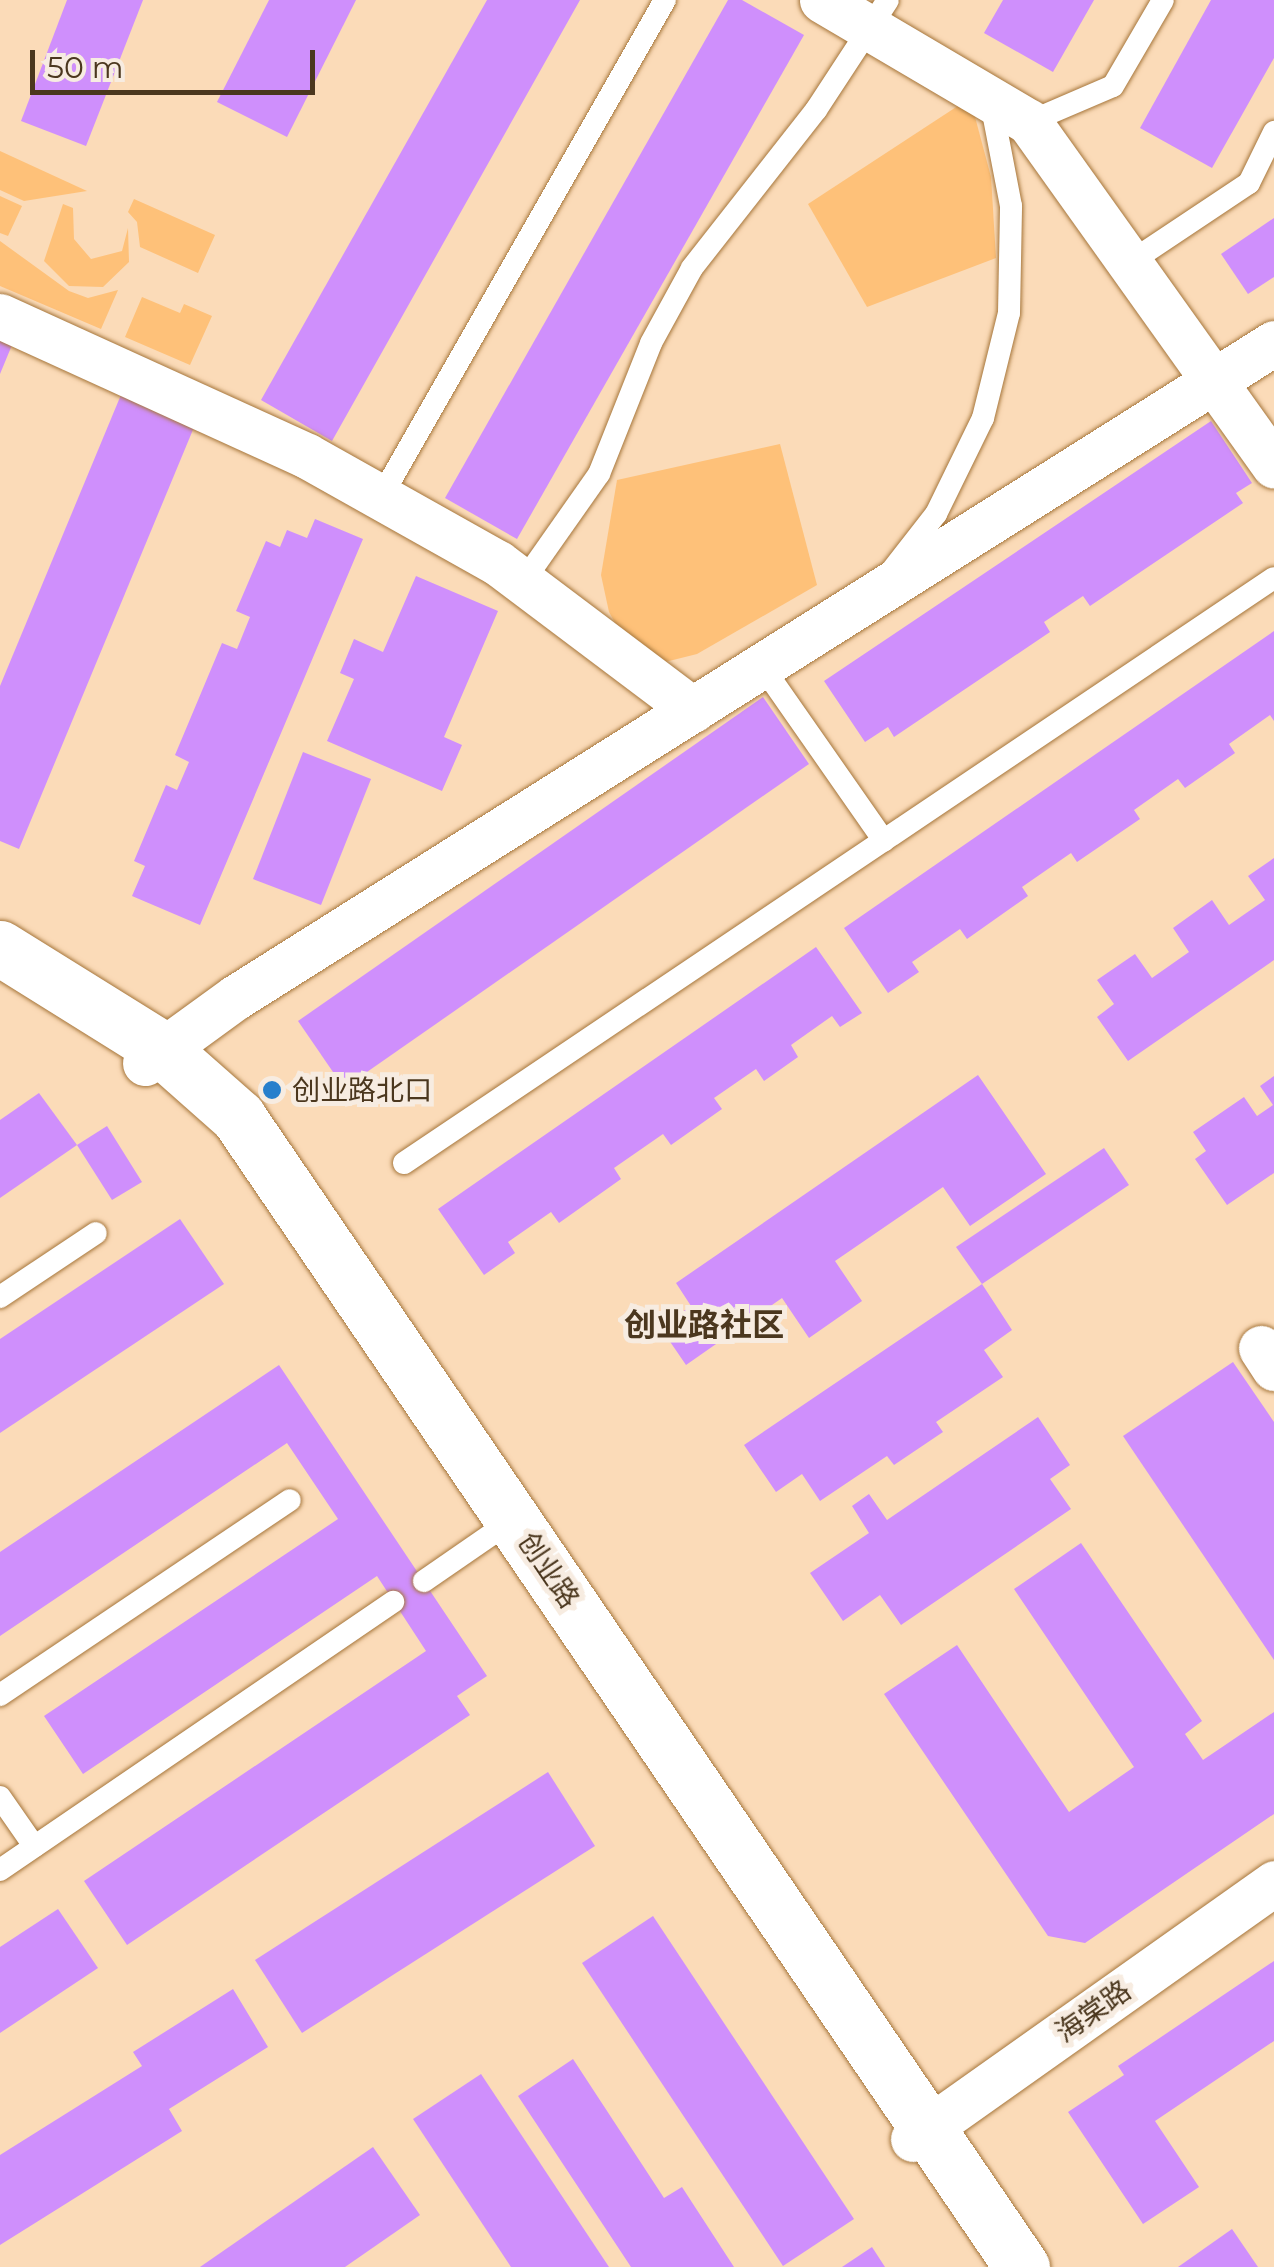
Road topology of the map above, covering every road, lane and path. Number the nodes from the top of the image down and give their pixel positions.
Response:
1 (665, 0) edge
2 (822, 0) edge
3 (1162, 0) edge
4 (879, 14) edge
5 (1009, 111) junction
6 (1274, 132) edge
7 (1129, 263) junction
8 (0, 316) edge
9 (1274, 344) edge
10 (1214, 380) junction
11 (1274, 465) edge
12 (381, 498) junction
13 (1274, 578) edge
14 (523, 582) junction
15 (869, 599) junction
16 (762, 666) junction
17 (693, 710) junction
18 (884, 841) junction
19 (0, 948) edge
20 (0, 972) edge
21 (152, 1055) junction
22 (404, 1163) dead end
23 (96, 1232) dead end
24 (0, 1297) edge
25 (290, 1500) dead end
26 (505, 1525) junction
27 (424, 1581) dead end
28 (393, 1602) dead end
29 (0, 1695) edge
30 (0, 1798) edge
31 (34, 1846) junction
32 (0, 1870) edge
33 (1274, 1883) edge
34 (920, 2133) junction
35 (1000, 2267) edge
36 (1022, 2267) edge

1 - 12 lane
2 - 4 street
3 - 5 lane
4 - 5 street
4 - 14 lane
5 - 7 street
5 - 15 lane
6 - 7 lane
7 - 10 street
8 - 12 street
9 - 10 street
10 - 11 street
10 - 15 street
12 - 14 street
13 - 18 lane
14 - 17 street
15 - 16 street
16 - 17 street
16 - 18 lane
17 - 21 street
18 - 22 lane
19 - 21 street, 创业路
20 - 21 street, 创业路
21 - 26 street, 创业路
23 - 24 lane
25 - 29 lane
26 - 27 lane
26 - 34 street, 创业路
28 - 31 lane
30 - 31 lane
31 - 32 lane
33 - 34 street, 海棠路
34 - 35 street, 创业路
34 - 36 street, 创业路

